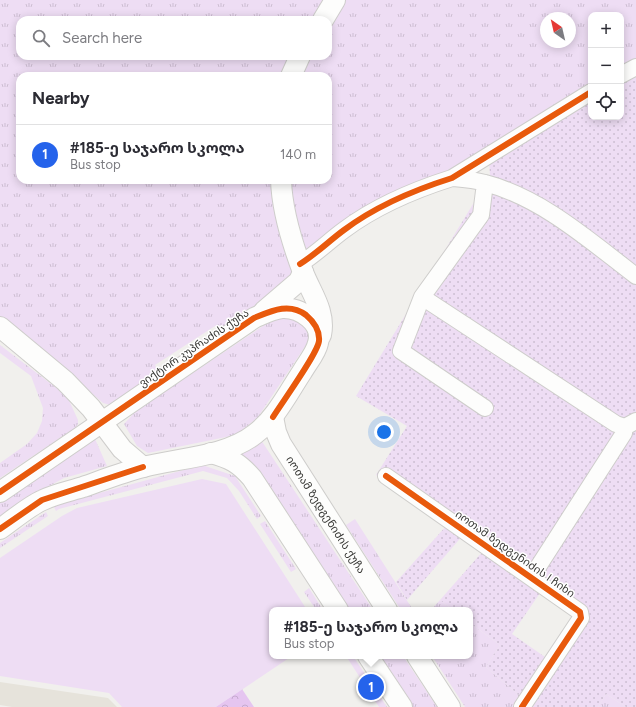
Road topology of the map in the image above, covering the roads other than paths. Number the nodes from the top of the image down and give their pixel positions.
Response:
1 (335, 0) edge
2 (325, 16) edge
3 (298, 60) edge
4 (636, 67) edge
5 (293, 72) edge
6 (624, 73) edge
7 (588, 94) edge
8 (452, 178) junction
9 (485, 183) junction
10 (282, 184) edge
11 (302, 268) junction
12 (636, 276) edge
13 (422, 297) junction
14 (254, 318) junction
15 (0, 327) edge
16 (319, 342) junction
17 (485, 408) dead end
18 (273, 416) junction
19 (102, 422) junction
20 (631, 424) edge
21 (211, 453) junction
22 (143, 467) junction
23 (386, 476) dead end
24 (0, 492) edge
25 (0, 529) edge
26 (538, 567) dead end
27 (336, 607) edge
28 (386, 607) edge
29 (370, 659) edge
30 (419, 659) edge
31 (402, 707) edge
32 (450, 707) edge
33 (522, 707) edge

1 - 2 main road
3 - 5 main road
4 - 6 street
7 - 8 street
8 - 9 street
8 - 11 street
9 - 12 street
9 - 13 street
10 - 11 main road
11 - 14 main road
11 - 16 main road
13 - 17 street
13 - 20 street
14 - 16 main road, ვიქტორ კუპრაძის ქუჩა
14 - 19 main road, ვიქტორ კუპრაძის ქუჩა
15 - 19 main road
16 - 18 main road
18 - 21 main road
18 - 28 main road, იოთამ ზედგენიძის ქუჩა
19 - 22 main road
19 - 24 main road, ვიქტორ კუპრაძის ქუჩა
20 - 26 street
21 - 22 main road
21 - 27 main road
22 - 25 main road
23 - 33 street, იოთამ ზედგენიძის I ჩიხი
29 - 31 main road
30 - 32 main road

